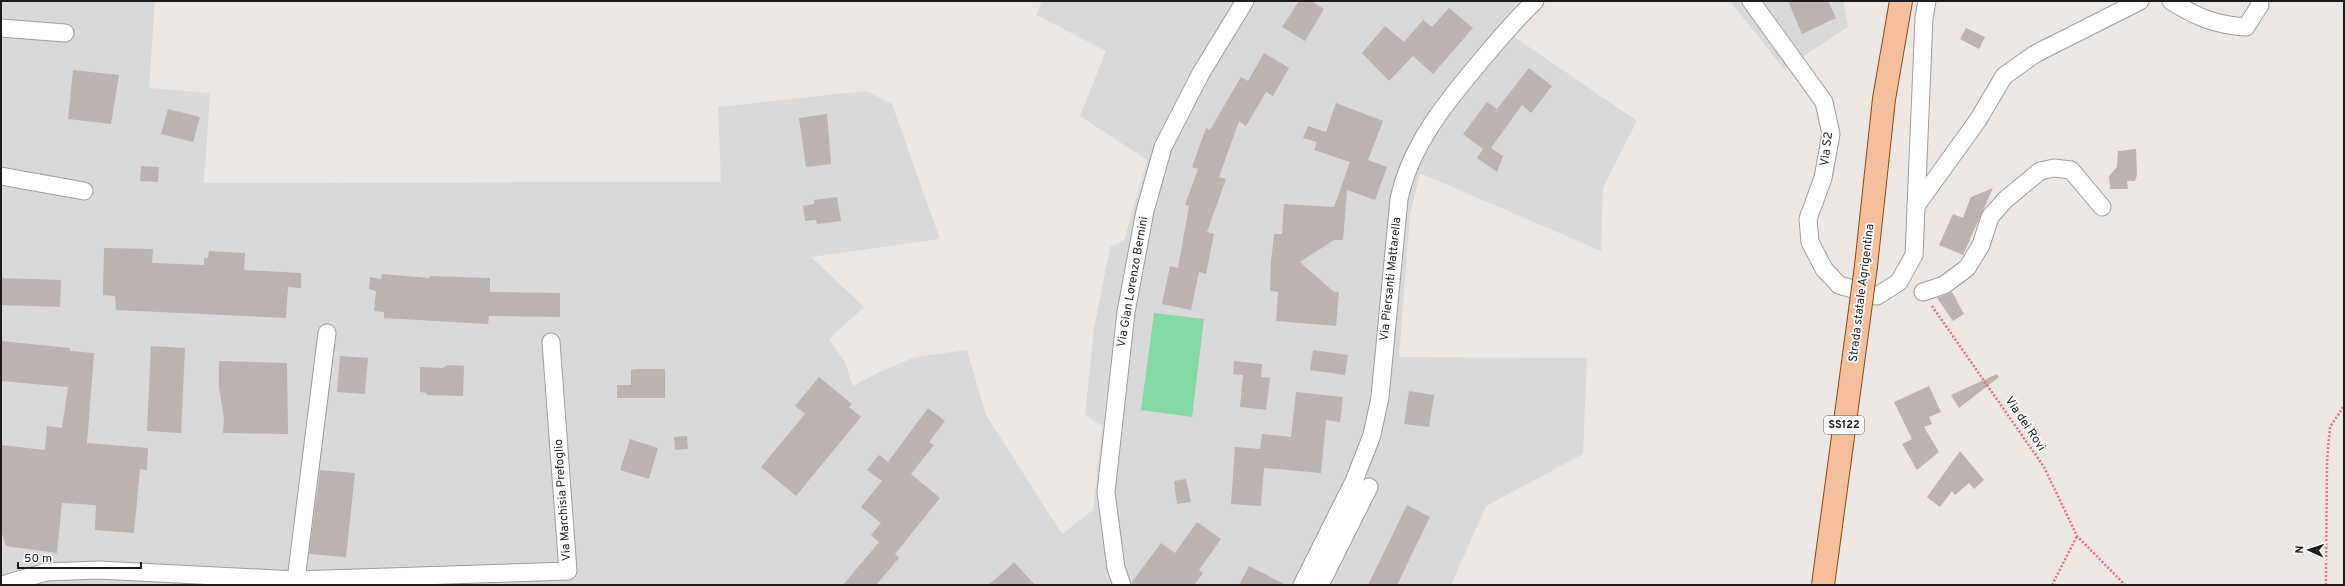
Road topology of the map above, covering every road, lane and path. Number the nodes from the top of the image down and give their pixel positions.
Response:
1 (1245, 1) edge
2 (1535, 1) edge
3 (1751, 1) edge
4 (1901, 1) edge
5 (1927, 1) edge
6 (2140, 1) edge
7 (2171, 1) edge
8 (2259, 1) edge
9 (1, 28) edge
10 (65, 33) dead end
11 (1, 176) edge
12 (84, 191) dead end
13 (1916, 206) junction
14 (2102, 207) dead end
15 (1923, 292) joint
16 (327, 332) dead end
17 (551, 342) dead end
18 (2344, 406) edge
19 (1369, 487) dead end
20 (2077, 536) junction
21 (296, 580) junction
22 (27, 582) edge
23 (2, 585) edge
24 (1122, 585) edge
25 (1302, 585) edge
26 (1320, 585) edge
27 (1823, 585) edge
28 (2052, 585) edge
29 (2125, 585) edge
30 (2326, 585) edge

1 - 24 street, Via Gian Lorenzo Bernini
2 - 25 street, Via Piersanti Mattarella
3 - 13 street, Via S2
4 - 27 main road, Strada statale Agrigentina / SS122, bridge
5 - 13 street
6 - 13 street
7 - 8 street
9 - 10 street
11 - 12 street
14 - 15 street
15 - 20 path, Via dei Rovi
16 - 21 street
17 - 21 street, Via Marchisia Prefoglio
18 - 30 path
19 - 26 street
20 - 28 path
20 - 29 path, Via dei Rovi
21 - 22 street, Via Marchisia Prefoglio
22 - 23 street, Via Marchisia Prefoglio

